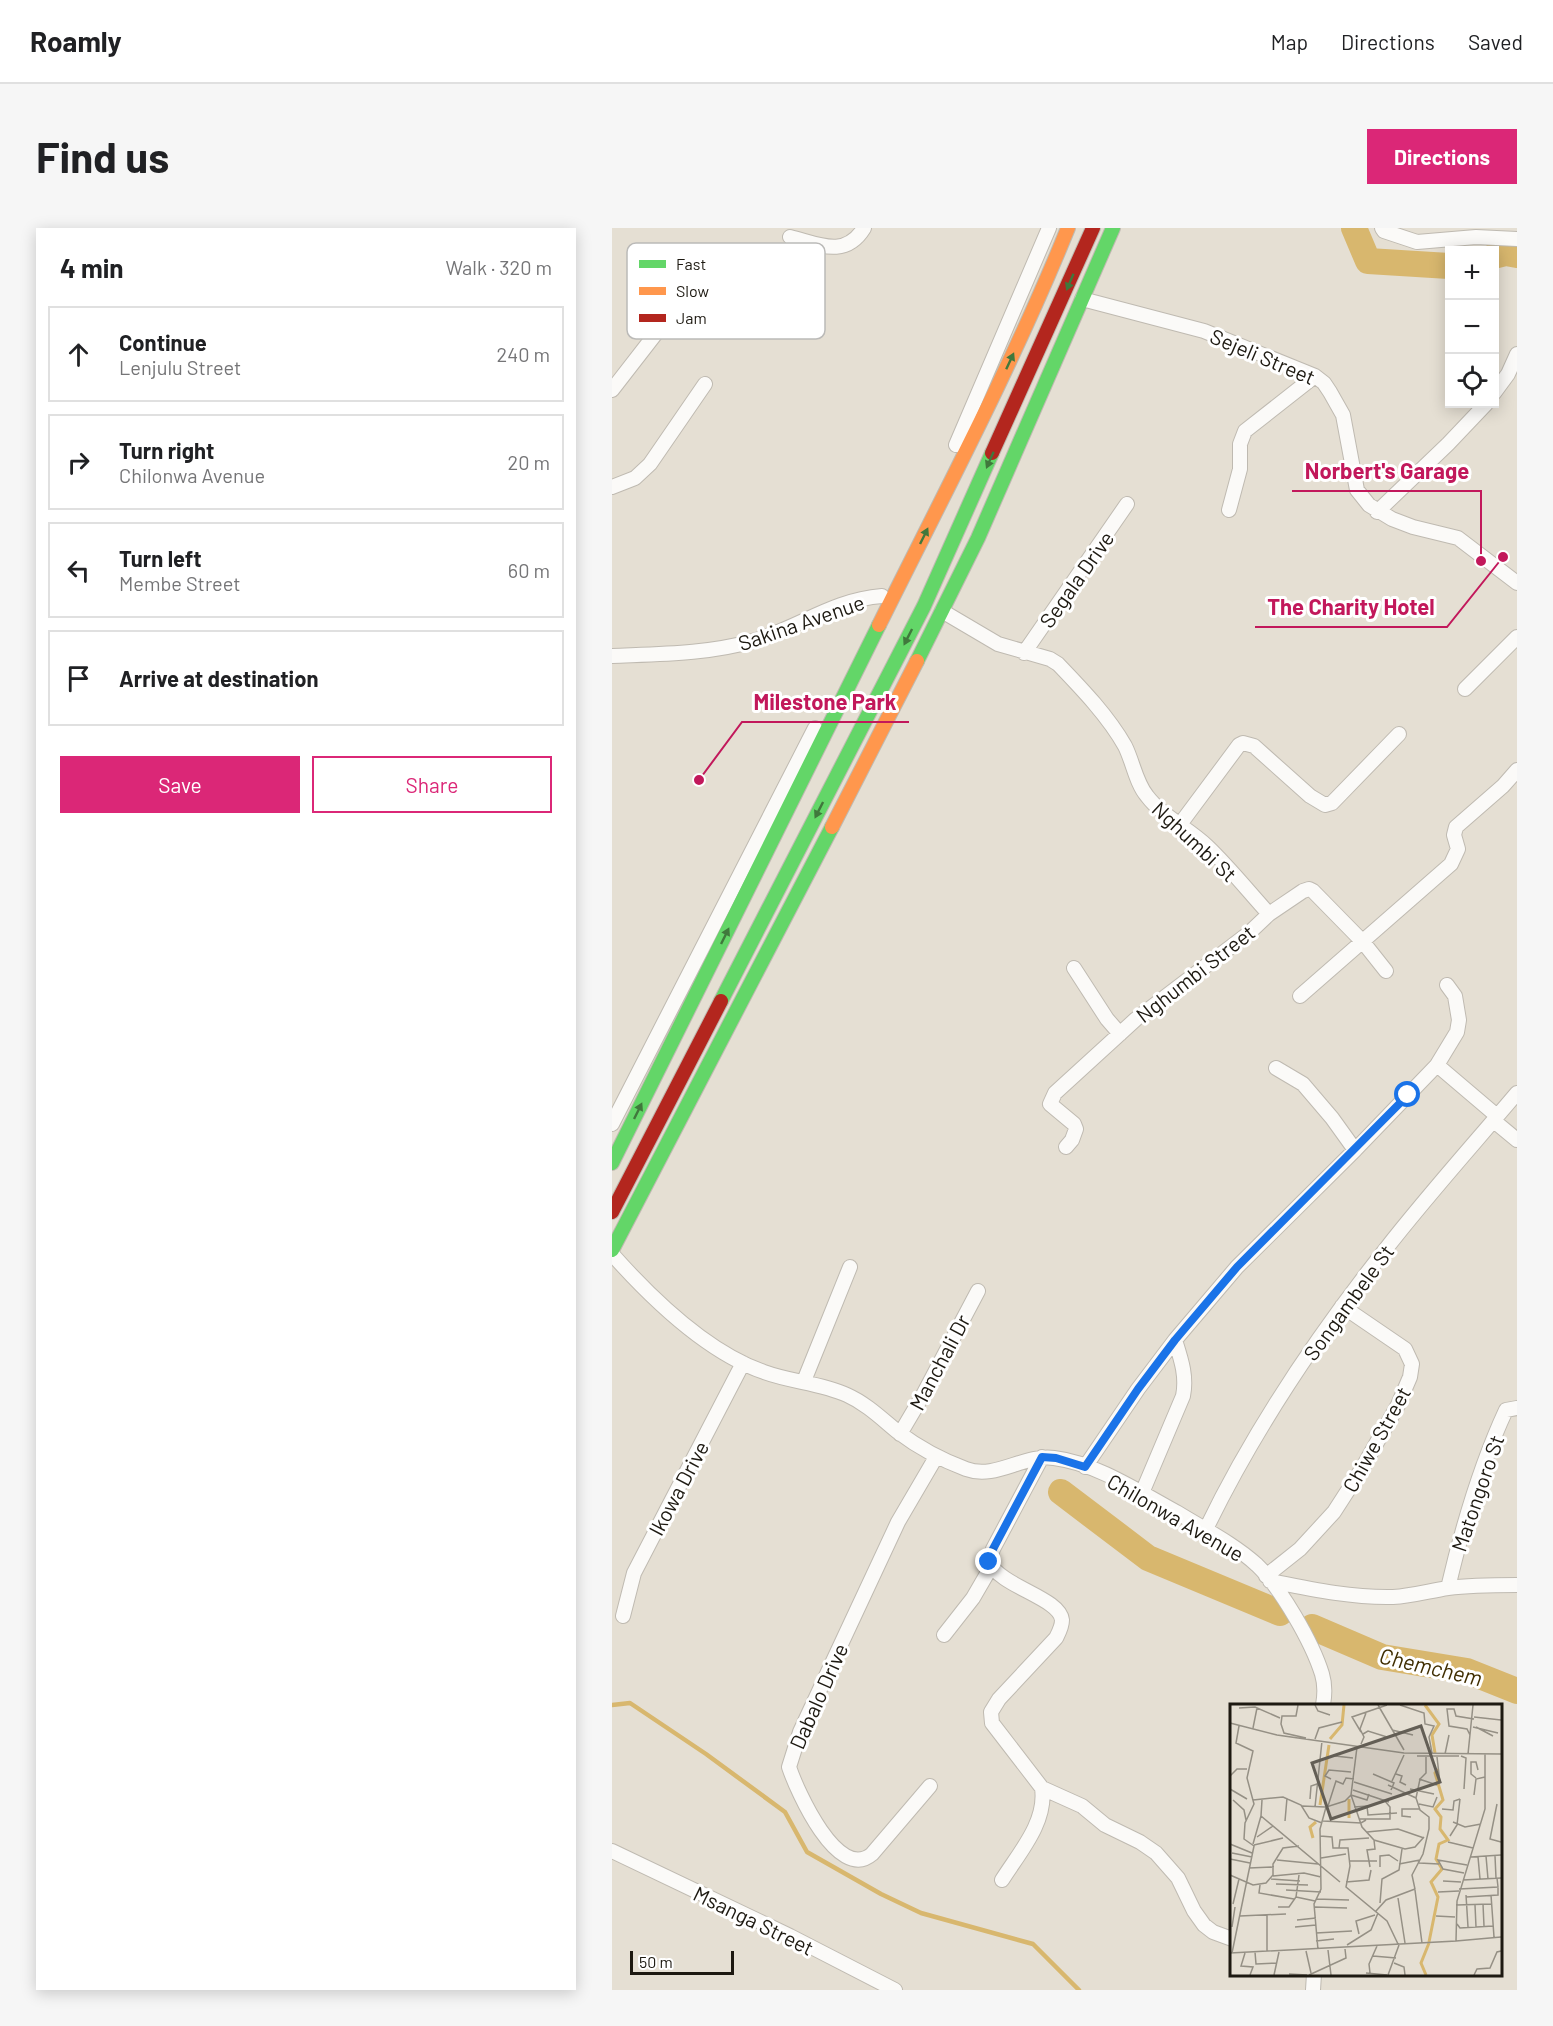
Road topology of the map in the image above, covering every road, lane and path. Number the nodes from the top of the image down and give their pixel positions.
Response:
1 (864, 228) edge
2 (1049, 228) edge
3 (1068, 228) edge
4 (1093, 228) edge
5 (1113, 228) edge
6 (1382, 228) edge
7 (790, 237) dead end
8 (1517, 238) edge
9 (813, 243) edge
10 (825, 246) edge
11 (1082, 299) junction
12 (652, 339) edge
13 (1517, 354) edge
14 (1315, 376) junction
15 (705, 384) dead end
16 (1499, 386) edge
17 (612, 390) edge
18 (1482, 408) edge
19 (612, 487) edge
20 (1126, 504) dead end
21 (1229, 510) dead end
22 (1377, 512) junction
23 (1517, 583) edge
24 (882, 596) junction
25 (942, 610) junction
26 (1517, 637) edge
27 (1024, 653) junction
28 (612, 657) edge
29 (1465, 689) dead end
30 (1399, 734) dead end
31 (1517, 770) edge
32 (1181, 823) junction
33 (1269, 914) junction
34 (1363, 942) junction
35 (1074, 968) dead end
36 (1386, 971) dead end
37 (1447, 986) dead end
38 (1300, 996) dead end
39 (1120, 1034) junction
40 (1437, 1065) junction
41 (1276, 1068) dead end
42 (1517, 1093) edge
43 (1496, 1118) junction
44 (612, 1124) edge
45 (1517, 1140) edge
46 (1066, 1147) dead end
47 (1355, 1150) junction
48 (612, 1163) edge
49 (612, 1212) edge
50 (612, 1252) edge
51 (850, 1267) dead end
52 (978, 1291) dead end
53 (1342, 1306) junction
54 (1175, 1340) junction
55 (743, 1363) junction
56 (804, 1381) junction
57 (1517, 1408) edge
58 (900, 1434) junction
59 (936, 1457) junction
60 (1042, 1457) junction
61 (1085, 1467) junction
62 (1142, 1493) junction
63 (1206, 1529) junction
64 (991, 1567) junction
65 (1268, 1578) junction
66 (1517, 1585) edge
67 (1448, 1588) junction
68 (623, 1616) dead end
69 (944, 1635) dead end
70 (1323, 1704) edge
71 (930, 1786) dead end
72 (1042, 1788) junction
73 (612, 1851) edge
74 (1002, 1880) dead end
75 (1230, 1938) edge
76 (1314, 1975) edge
77 (895, 1990) edge
78 (1313, 1990) edge

1 - 10 street
2 - 24 street
48 -> 3 main road
4 -> 49 main road
5 - 11 main road
6 - 8 street
7 - 9 street
11 - 14 street, Sejeli Street
11 - 25 main road
12 - 17 street
13 - 16 street
14 - 21 street
14 - 22 street, Sejeli Street
15 - 19 street
18 - 22 street
20 - 27 street, Segala Drive
22 - 23 street, Sejeli Street
24 - 28 street, Sakina Avenue
24 - 44 street
25 - 27 street, Nghumbi St
25 - 50 main road
26 - 29 street
27 - 32 street, Nghumbi St
30 - 32 street
31 - 34 street
32 - 33 street, Nghumbi St
33 - 34 street, Nghumbi Street
33 - 39 street, Nghumbi Street
34 - 36 street, Nghumbi Street
34 - 38 street
35 - 39 street
37 - 40 street
39 - 46 street, Nghumbi Street
40 - 43 street
40 - 47 street
41 - 47 street
42 - 43 street, Songambele St
43 - 45 street
43 - 53 street, Songambele St
47 - 54 street
50 - 55 street, Chilonwa Avenue
51 - 56 street
52 - 58 street, Manchali Dr
53 - 63 street, Songambele St
53 - 65 street, Chiwe Street
54 - 61 street
54 - 62 street
55 - 56 street, Chilonwa Avenue
55 - 68 street, Ikowa Drive
56 - 58 street, Chilonwa Avenue
57 - 67 street, Matongoro St
58 - 59 street, Chilonwa Avenue
59 - 60 street, Chilonwa Avenue
59 - 71 street, Dabalo Drive
60 - 61 street, Chilonwa Avenue
60 - 64 street
61 - 62 street, Chilonwa Avenue
62 - 63 street, Chilonwa Avenue
63 - 65 street, Chilonwa Avenue
64 - 69 street
64 - 72 street
65 - 67 street
65 - 70 street, Chilonwa Avenue
66 - 67 street
72 - 74 street
72 - 75 street
73 - 77 street, Msanga Street
76 - 78 street

